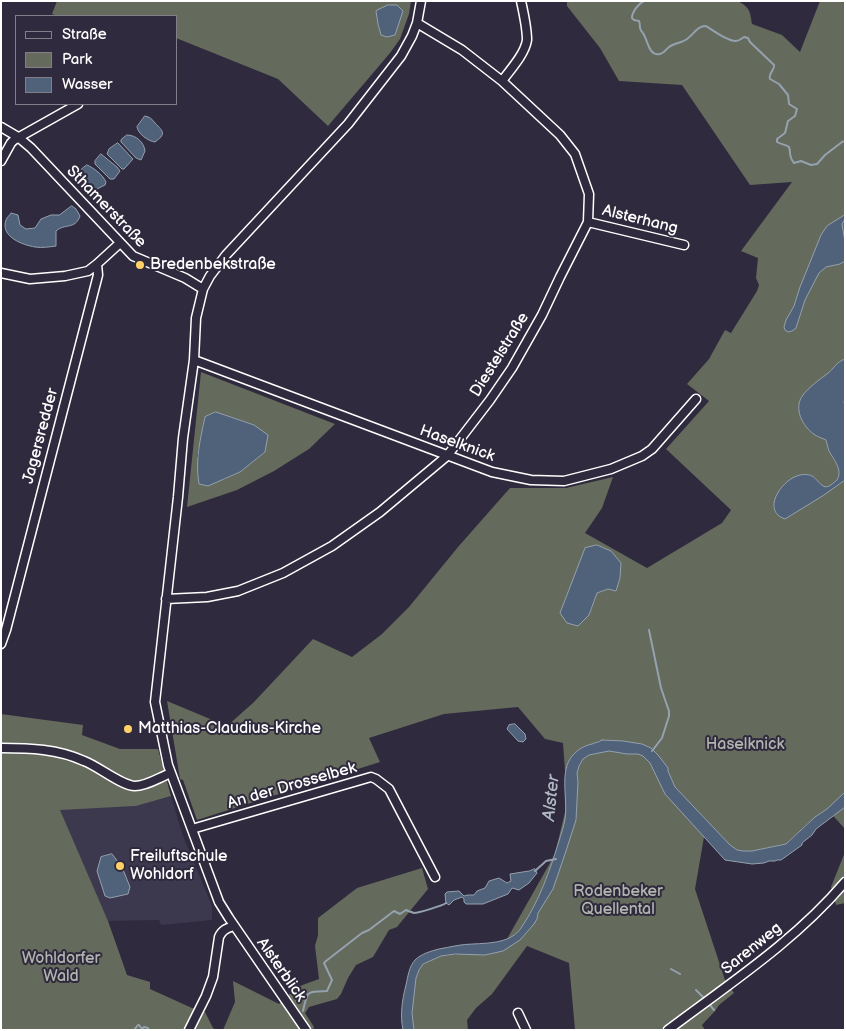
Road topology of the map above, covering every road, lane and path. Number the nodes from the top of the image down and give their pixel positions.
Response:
1 (421, 1) edge
2 (523, 4) edge
3 (417, 23) junction
4 (502, 81) junction
5 (76, 105) edge
6 (1, 128) edge
7 (18, 137) junction
8 (1, 161) edge
9 (588, 222) junction
10 (120, 244) junction
11 (684, 245) dead end
12 (98, 264) junction
13 (1, 273) edge
14 (203, 288) junction
15 (194, 360) junction
16 (696, 399) dead end
17 (447, 456) junction
18 (166, 599) junction
19 (1, 644) edge
20 (1, 748) edge
21 (171, 773) junction
22 (192, 829) junction
23 (435, 876) dead end
24 (845, 882) edge
25 (234, 926) junction
26 (518, 1013) dead end
27 (189, 1030) edge
28 (306, 1030) edge
29 (526, 1030) edge
30 (668, 1030) edge

1 - 3 street
2 - 4 street
3 - 4 street, Diestelstraße
3 - 14 street
4 - 9 street, Diestelstraße
5 - 7 street
6 - 7 street, Sthamerstraße
7 - 8 street
7 - 10 street, Sthamerstraße
9 - 11 street, Alsterhang
9 - 17 street, Diestelstraße
10 - 12 street
10 - 14 street, Sthamerstraße
12 - 13 street
12 - 19 street, Jagersredder
14 - 15 street
15 - 17 street, Haselknick
15 - 18 street
16 - 17 street, Haselknick
17 - 18 street, Diestelstraße
18 - 21 street
20 - 21 street
21 - 22 street
22 - 23 street, An der Drosselbek
22 - 25 street
24 - 30 street, Sarenweg
25 - 27 street
25 - 28 street, Alsterblick
26 - 29 street

